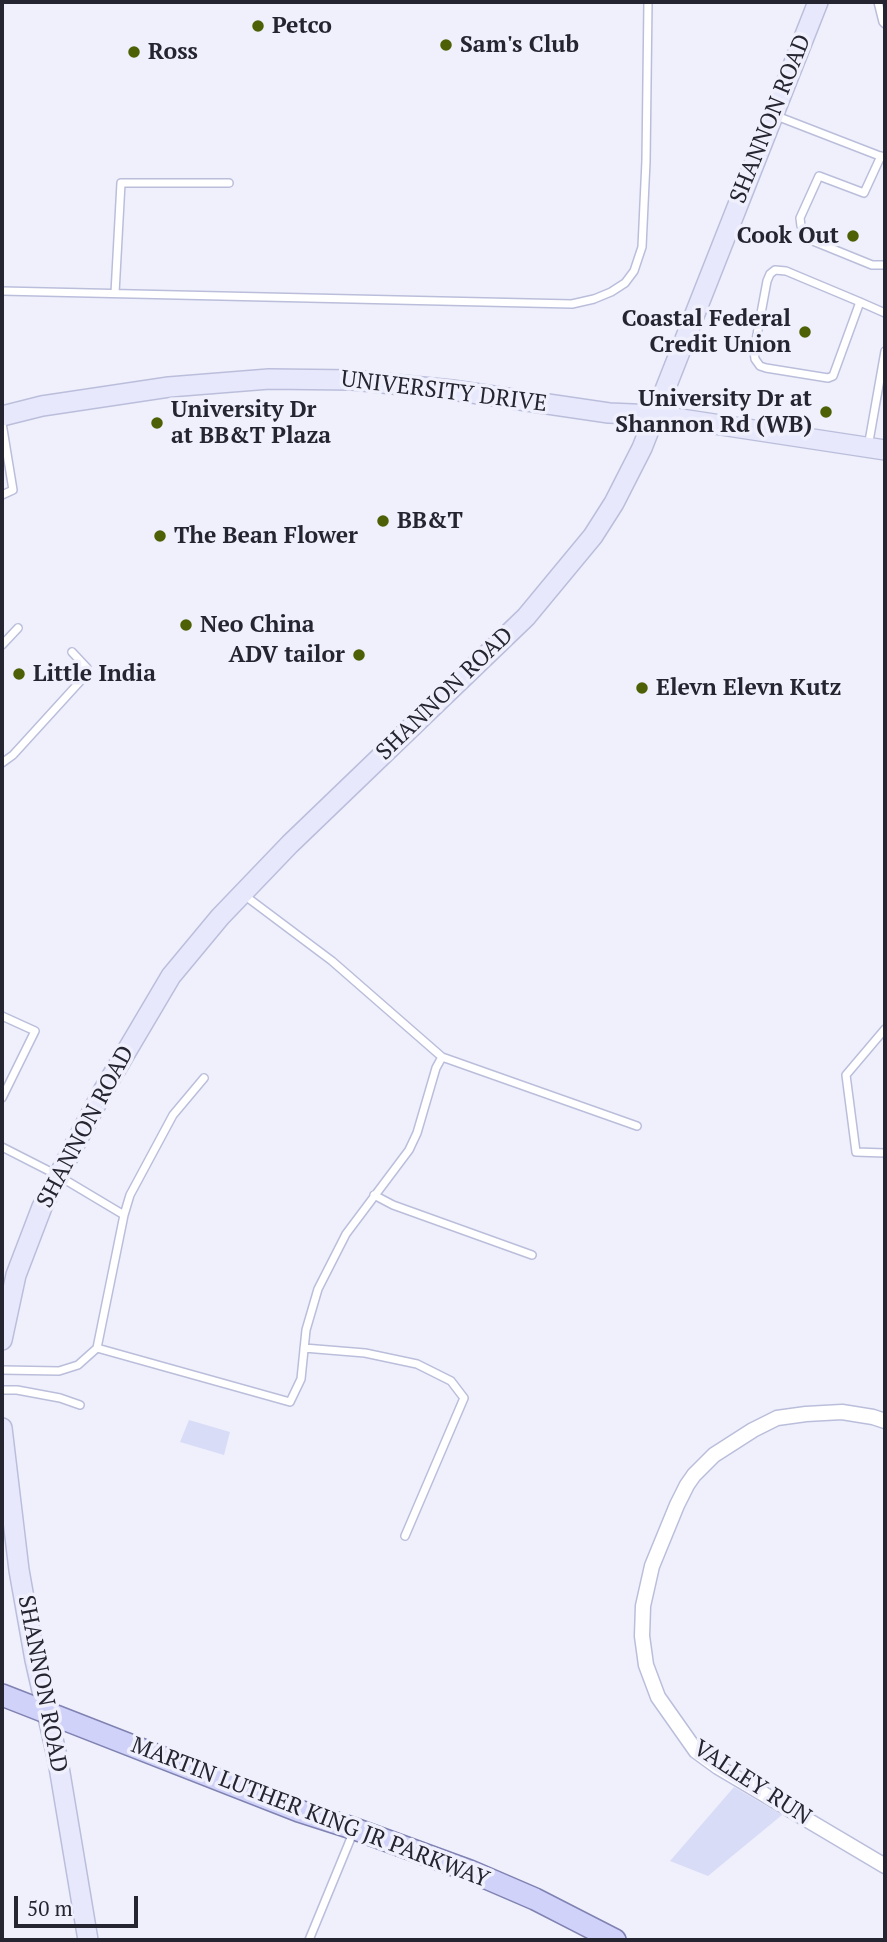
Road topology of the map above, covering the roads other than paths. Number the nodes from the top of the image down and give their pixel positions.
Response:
1 (648, 2) edge
2 (818, 2) edge
3 (878, 2) edge
4 (885, 24) edge
5 (773, 115) junction
6 (883, 157) edge
7 (229, 183) dead end
8 (885, 265) edge
9 (2, 291) edge
10 (115, 293) junction
11 (860, 302) junction
12 (885, 313) edge
13 (885, 351) edge
14 (655, 415) junction
15 (2, 416) edge
16 (2, 423) edge
17 (877, 448) edge
18 (2, 495) edge
19 (19, 628) dead end
20 (2, 645) edge
21 (72, 652) dead end
22 (2, 764) edge
23 (242, 894) junction
24 (2, 1016) edge
25 (885, 1029) edge
26 (442, 1057) junction
27 (204, 1078) dead end
28 (2, 1098) edge
29 (637, 1126) dead end
30 (2, 1147) edge
31 (885, 1153) edge
32 (57, 1175) junction
33 (374, 1195) junction
34 (124, 1215) junction
35 (532, 1255) dead end
36 (2, 1340) edge
37 (97, 1348) junction
38 (304, 1348) junction
39 (2, 1370) edge
40 (2, 1390) edge
41 (80, 1405) dead end
42 (885, 1421) edge
43 (2, 1427) edge
44 (405, 1536) dead end
45 (2, 1695) edge
46 (46, 1711) junction
47 (355, 1829) junction
48 (885, 1866) edge
49 (88, 1940) edge
50 (309, 1940) edge
51 (615, 1940) edge

1 - 10 lane
2 - 5 street, SHANNON ROAD
3 - 4 lane
5 - 6 lane
5 - 14 street, SHANNON ROAD
6 - 8 lane
7 - 10 lane
9 - 10 lane
11 - 11 lane
11 - 12 lane
13 - 17 lane
14 - 15 street, UNIVERSITY DRIVE
14 - 17 street, UNIVERSITY DRIVE
14 - 23 street, SHANNON ROAD
16 - 18 lane
19 - 20 lane
21 - 22 lane
23 - 26 lane
23 - 32 street, SHANNON ROAD
24 - 28 lane
25 - 31 lane
26 - 29 lane
26 - 33 lane
27 - 34 lane
30 - 32 lane
32 - 34 lane
32 - 36 street, SHANNON ROAD
33 - 35 lane
33 - 38 lane
34 - 37 lane
37 - 38 lane
37 - 39 lane
38 - 44 lane
40 - 41 lane
42 - 48 street, VALLEY RUN
43 - 46 street, SHANNON ROAD
45 - 46 main road, MARTIN LUTHER KING JR PARKWAY
46 - 47 main road, MARTIN LUTHER KING JR PARKWAY
46 - 49 street, SHANNON ROAD
47 - 50 lane
47 - 51 main road, MARTIN LUTHER KING JR PARKWAY

